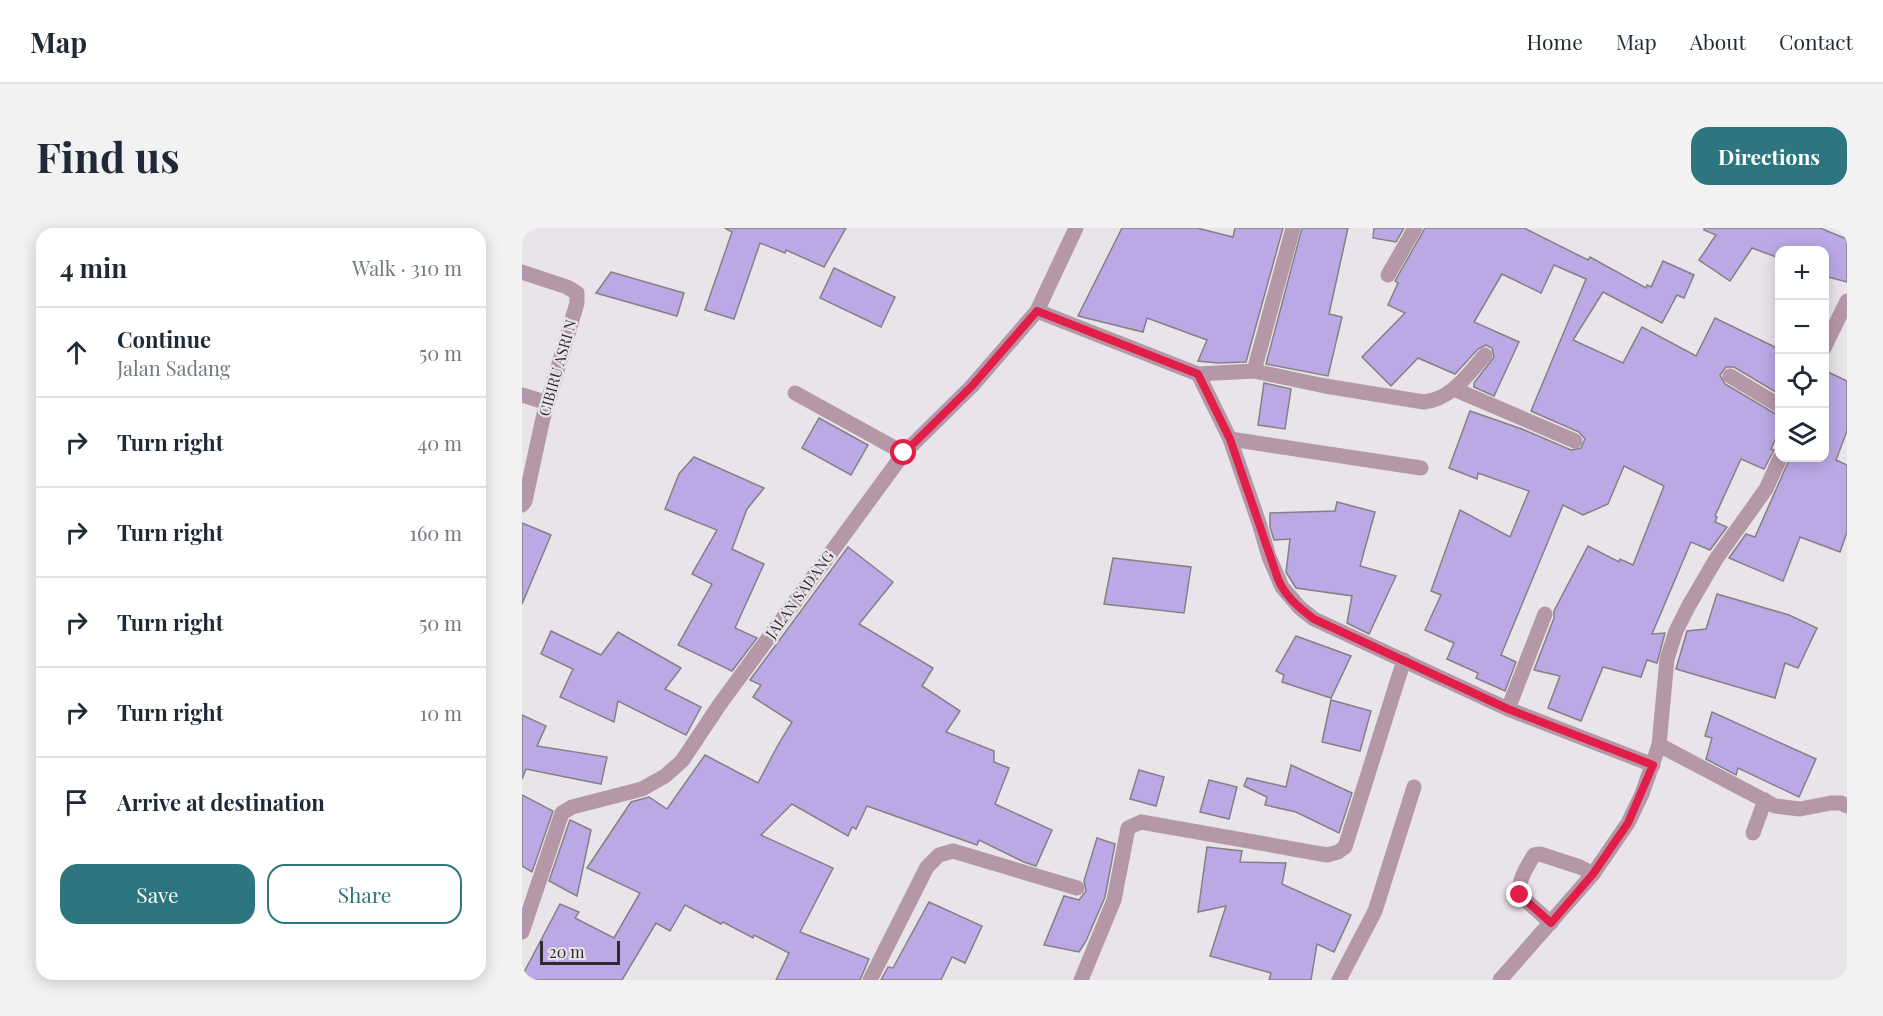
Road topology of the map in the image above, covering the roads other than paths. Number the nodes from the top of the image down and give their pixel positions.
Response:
1 (1076, 228) edge
2 (1293, 228) edge
3 (1414, 228) edge
4 (522, 272) edge
5 (1388, 275) dead end
6 (1847, 301) edge
7 (1037, 311) junction
8 (1829, 338) edge
9 (1485, 355) dead end
10 (1254, 371) junction
11 (1198, 374) junction
12 (1730, 376) dead end
13 (1454, 389) junction
14 (795, 393) dead end
15 (522, 395) edge
16 (548, 403) junction
17 (1775, 404) edge
18 (1230, 439) junction
19 (1575, 441) dead end
20 (904, 453) junction
21 (1778, 462) edge
22 (1421, 468) dead end
23 (523, 503) edge
24 (1545, 614) dead end
25 (1404, 660) junction
26 (1508, 709) junction
27 (1659, 745) junction
28 (1653, 765) junction
29 (1414, 787) dead end
30 (1765, 800) junction
31 (1847, 806) edge
32 (1753, 833) dead end
33 (1593, 874) junction
34 (1077, 888) dead end
35 (1551, 923) junction
36 (522, 929) edge
37 (870, 980) edge
38 (1081, 980) edge
39 (1339, 980) edge
40 (1500, 980) edge

1 - 7 street, JALAN SADANG
2 - 10 street
3 - 5 street
4 - 16 street, CIBIRU ASRI N
6 - 8 street
7 - 11 street
7 - 20 street, JALAN SADANG
9 - 13 street
10 - 11 street
10 - 13 street
11 - 18 street
12 - 17 street
13 - 19 street
14 - 20 street
15 - 16 street
16 - 23 street, CIBIRU ASRI N
18 - 22 street
18 - 25 street
20 - 36 street, JALAN SADANG
21 - 27 street
24 - 26 street
25 - 26 street
25 - 38 street
26 - 28 street
27 - 28 street
27 - 30 street
28 - 33 street
29 - 39 street
30 - 31 street
30 - 32 street
33 - 35 street
33 - 35 street
34 - 37 street
35 - 40 street

